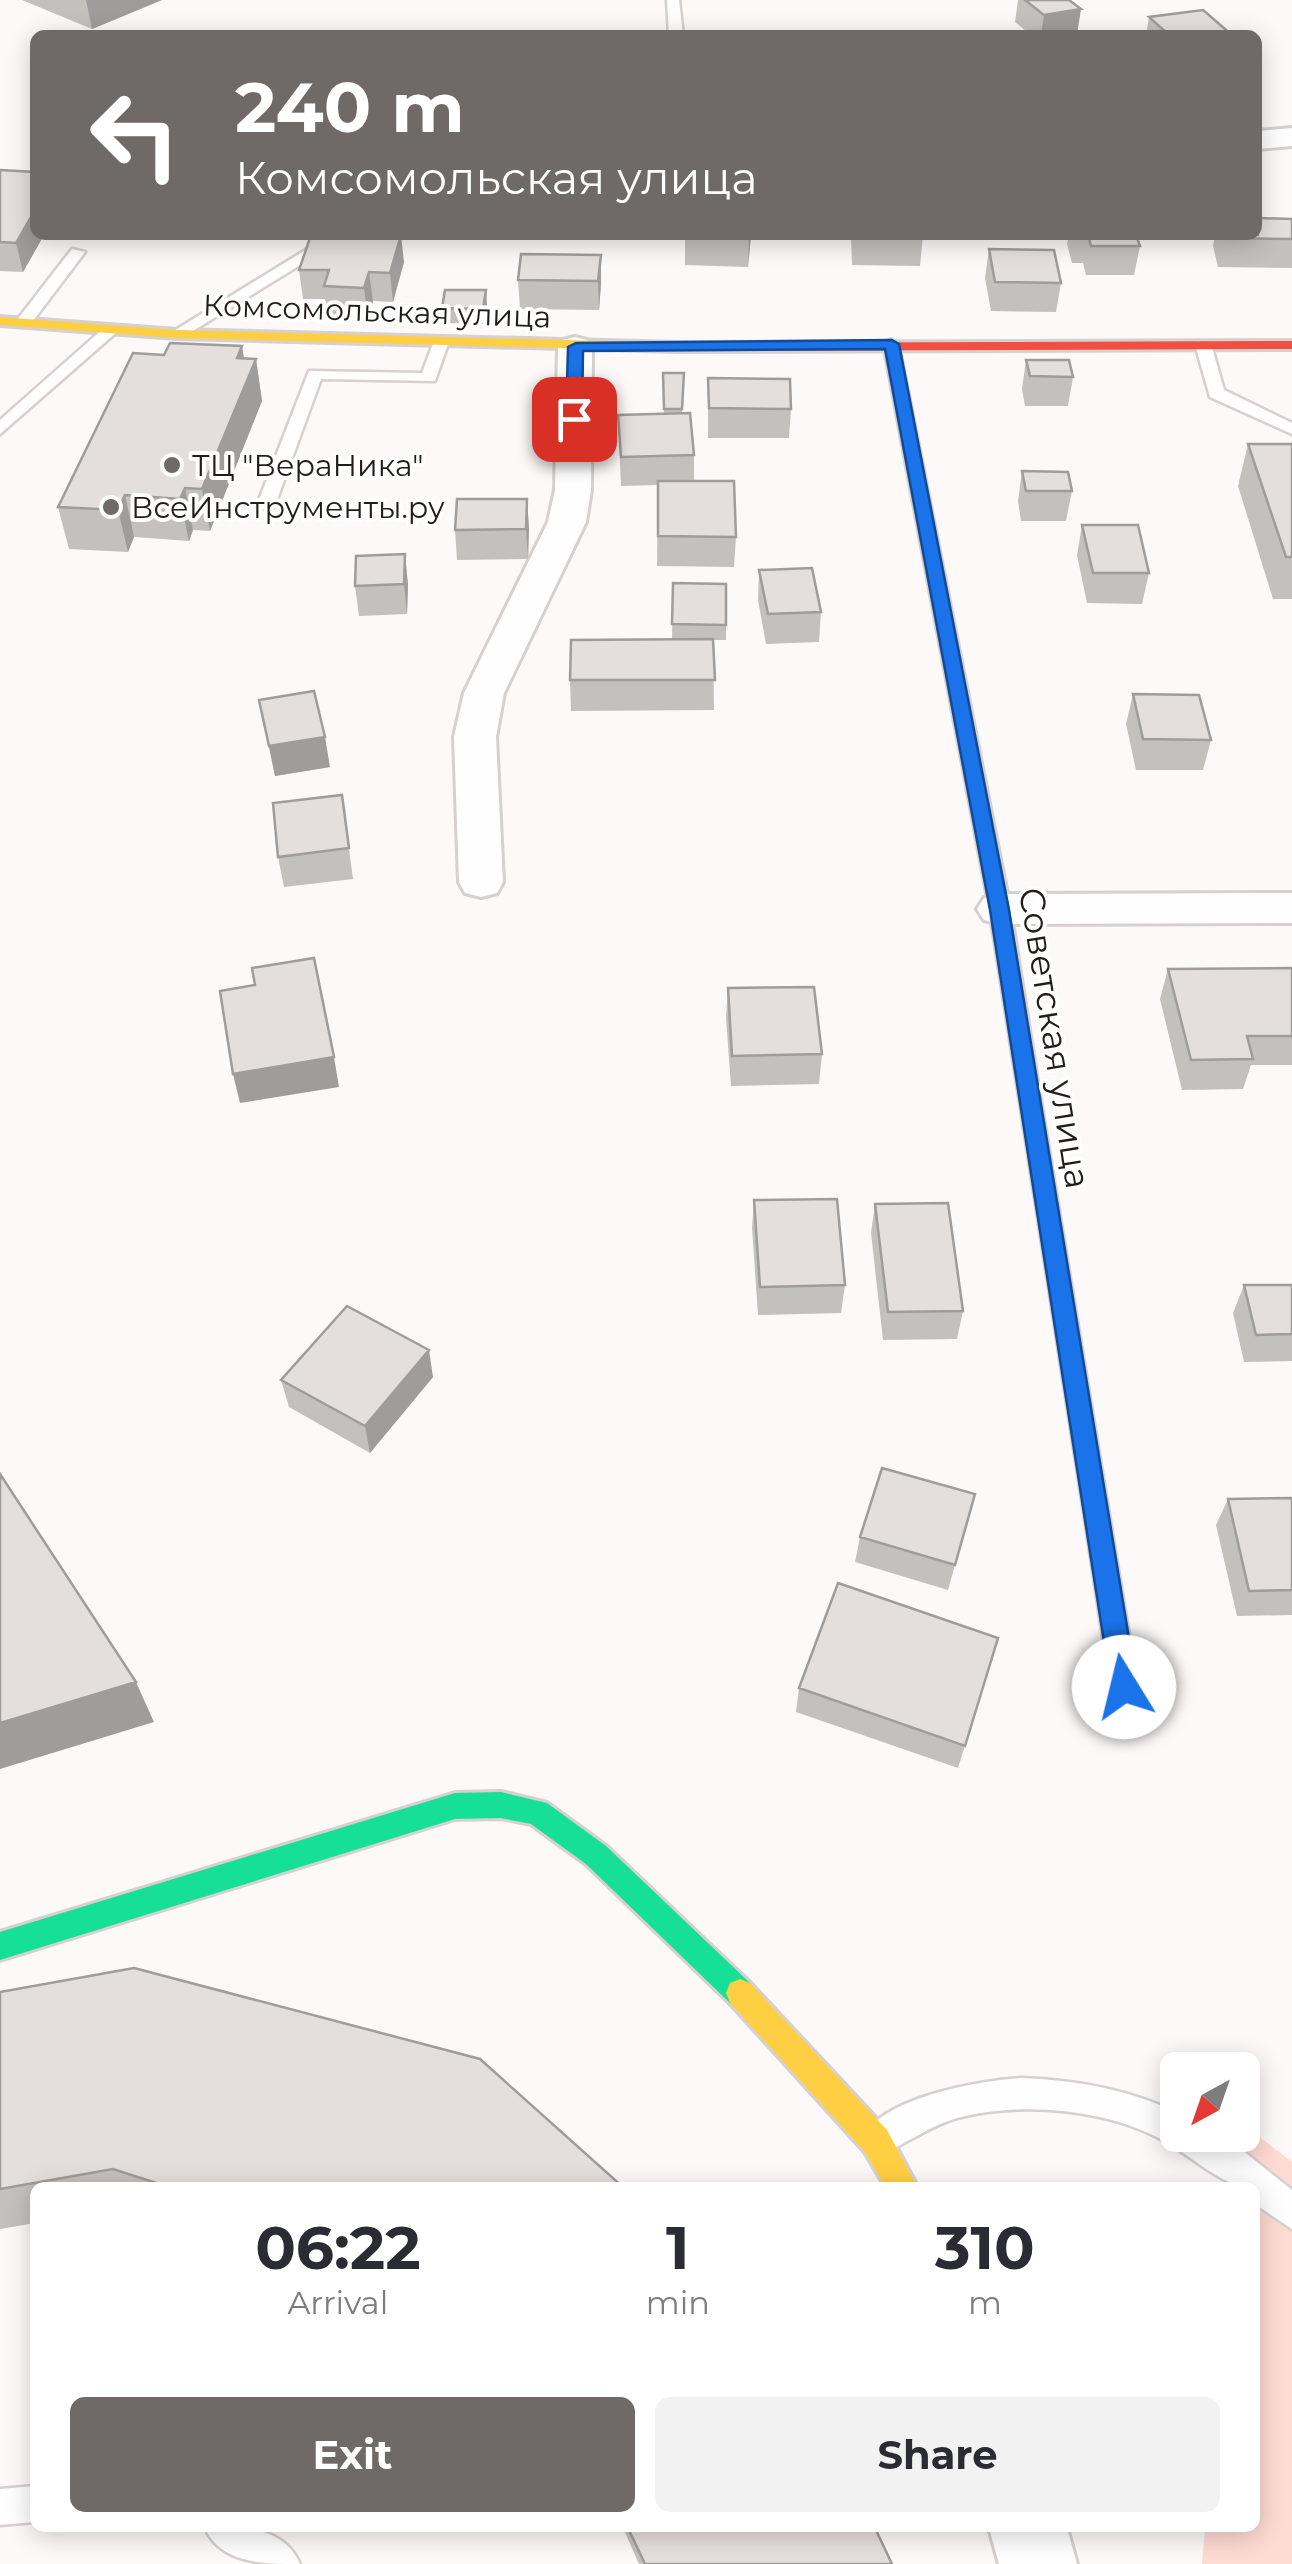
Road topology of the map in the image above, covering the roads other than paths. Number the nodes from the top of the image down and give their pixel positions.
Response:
1 (673, 0) edge
2 (676, 30) edge
3 (1292, 136) edge
4 (1262, 140) edge
5 (333, 240) edge
6 (76, 252) dead end
7 (12, 322) edge
8 (110, 331) junction
9 (177, 334) junction
10 (440, 344) junction
11 (892, 344) junction
12 (1202, 344) junction
13 (1292, 344) edge
14 (576, 347) junction
15 (1292, 428) edge
16 (0, 429) edge
17 (266, 505) dead end
18 (481, 882) dead end
19 (1292, 908) edge
20 (1000, 910) junction
21 (1124, 1687) dead end
22 (0, 1946) edge
23 (1160, 2120) edge
24 (876, 2141) junction
25 (1213, 2152) edge
26 (900, 2182) edge
27 (1255, 2182) edge
28 (1260, 2186) edge
29 (1292, 2212) edge
30 (30, 2504) edge
31 (0, 2507) edge
32 (229, 2532) edge
33 (1029, 2532) edge
34 (281, 2564) edge
35 (1038, 2564) edge

1 - 2 lane
3 - 4 street
5 - 9 lane
6 - 7 lane
7 - 8 street, Комсомольская улица
8 - 9 street, Комсомольская улица
8 - 16 lane
9 - 10 street, Комсомольская улица
10 - 14 street, Комсомольская улица
10 - 17 lane
11 - 12 street, Комсомольская улица
11 - 14 street, Комсомольская улица
11 - 20 street, Советская улица
12 - 13 street, Комсомольская улица
12 - 15 lane
14 - 18 street
19 - 20 street
20 - 21 street, Советская улица
22 - 24 street
23 - 24 lane
24 - 26 street
25 - 27 lane
28 - 29 lane
30 - 31 lane
32 - 34 lane
33 - 35 street

